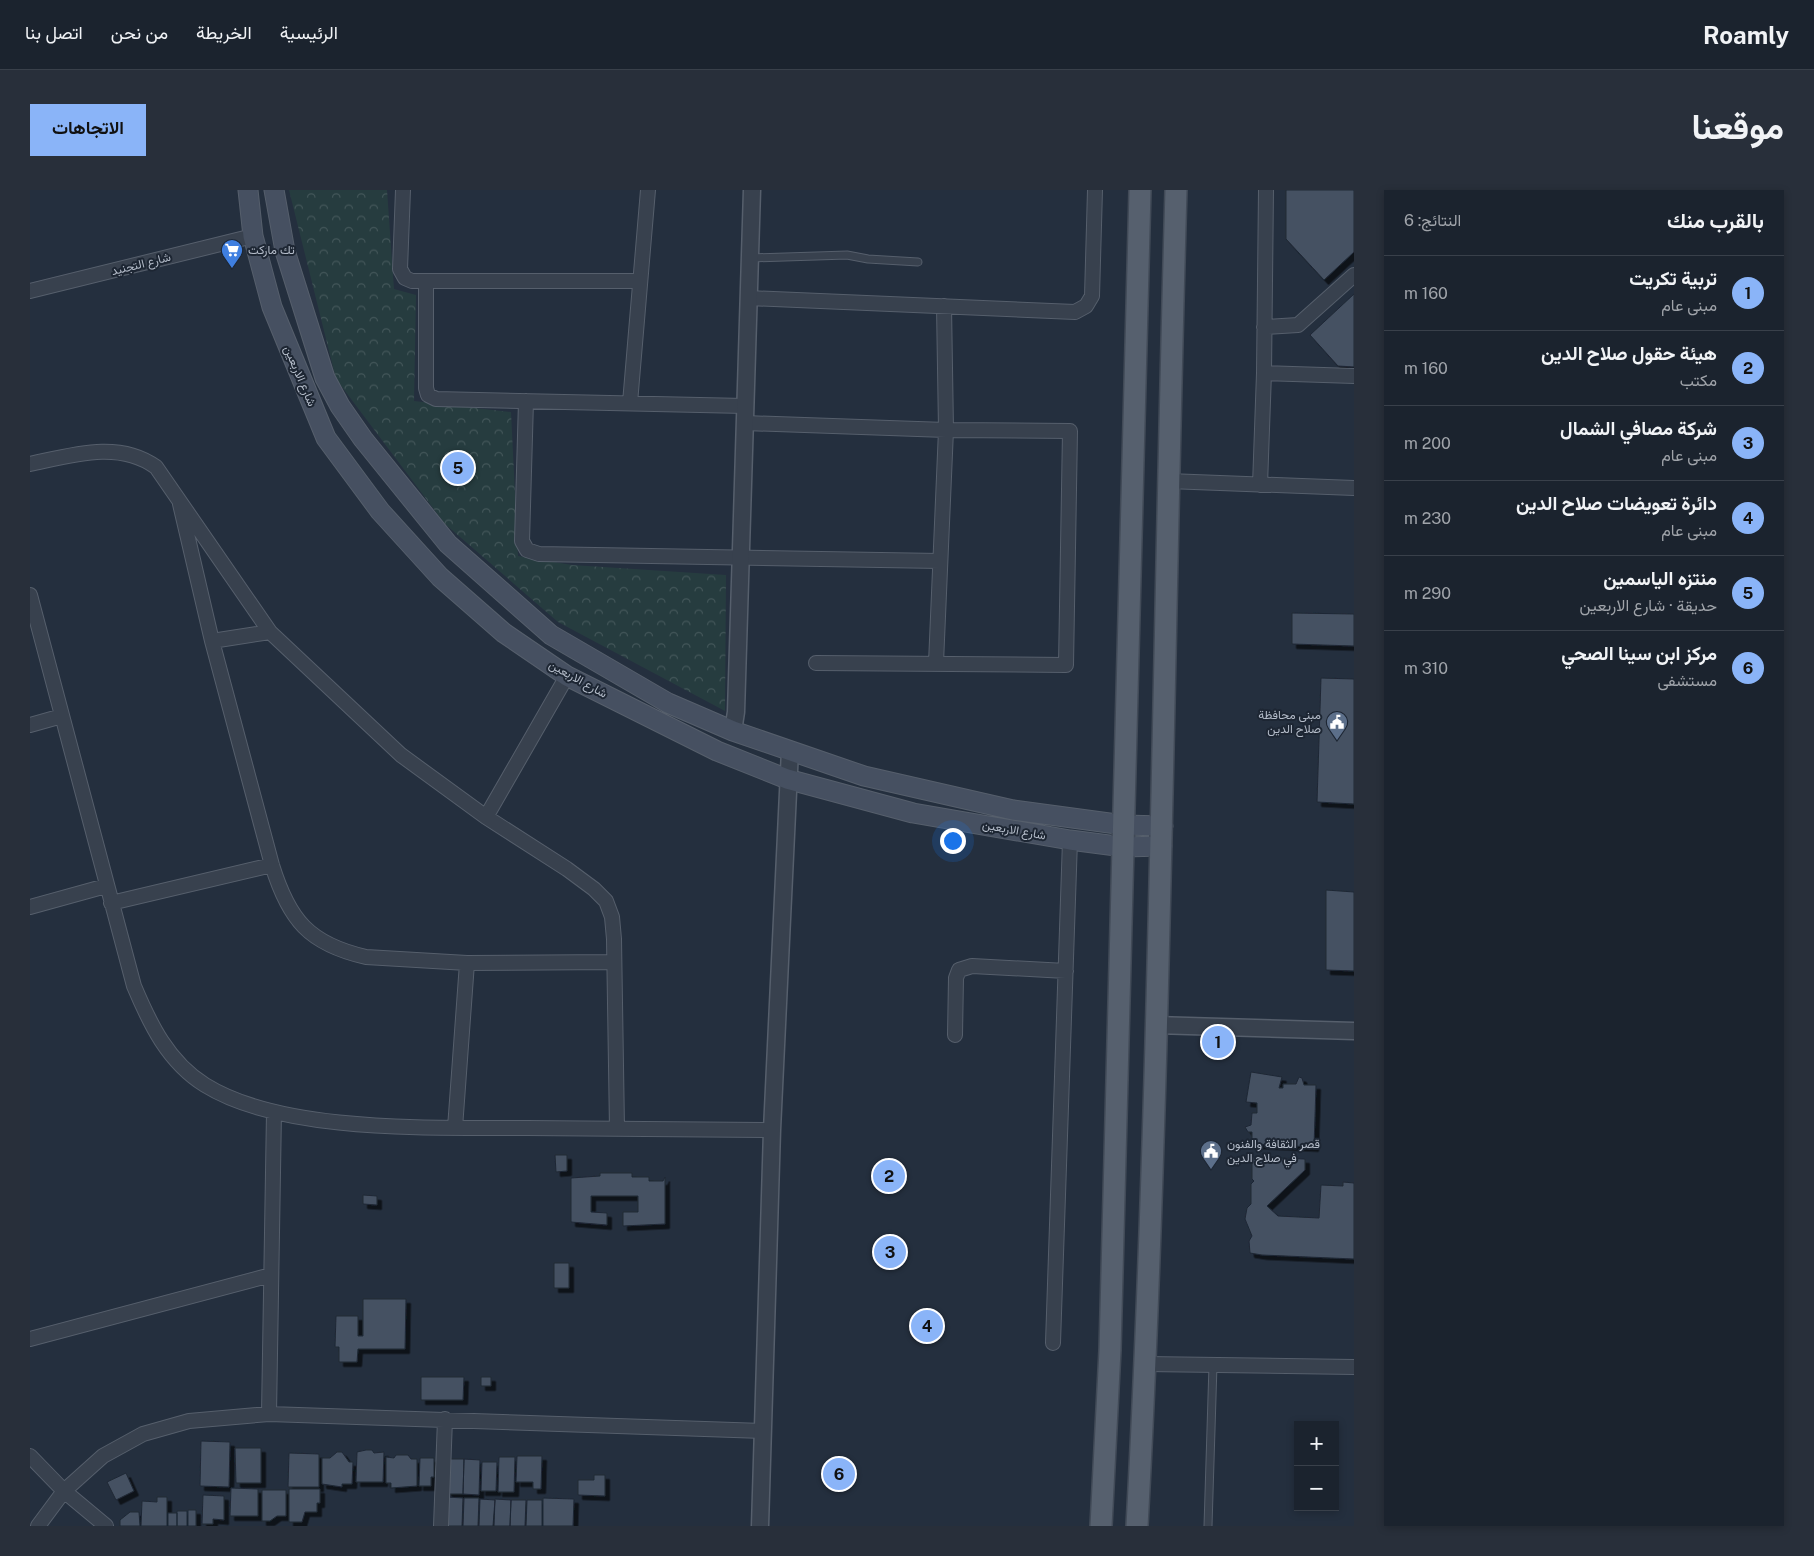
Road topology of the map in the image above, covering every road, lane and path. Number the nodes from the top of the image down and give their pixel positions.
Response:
1 (248, 190) edge
2 (274, 190) edge
3 (403, 190) edge
4 (648, 190) edge
5 (752, 190) edge
6 (1095, 190) edge
7 (1140, 190) edge
8 (1176, 190) edge
9 (1266, 190) edge
10 (252, 236) junction
11 (750, 258) junction
12 (918, 262) dead end
13 (1354, 275) edge
14 (426, 281) junction
15 (640, 281) junction
16 (30, 291) edge
17 (748, 298) junction
18 (300, 300) junction
19 (944, 306) junction
20 (272, 307) junction
21 (1264, 326) junction
22 (1264, 373) junction
23 (1354, 376) edge
24 (526, 401) junction
25 (630, 404) junction
26 (745, 406) junction
27 (744, 423) junction
28 (946, 430) junction
29 (30, 464) edge
30 (1168, 481) junction
31 (1260, 485) junction
32 (1354, 488) edge
33 (178, 496) junction
34 (740, 558) junction
35 (940, 561) junction
36 (30, 594) edge
37 (270, 632) junction
38 (212, 641) junction
39 (816, 663) dead end
40 (936, 663) junction
41 (567, 676) junction
42 (62, 716) junction
43 (30, 725) edge
44 (733, 731) junction
45 (790, 750) junction
46 (787, 779) junction
47 (486, 817) junction
48 (1124, 825) junction
49 (1162, 836) junction
50 (1070, 840) junction
51 (1124, 847) junction
52 (272, 865) junction
53 (106, 886) junction
54 (111, 904) junction
55 (30, 907) edge
56 (614, 962) junction
57 (467, 963) junction
58 (1066, 971) junction
59 (1155, 1026) junction
60 (1354, 1031) edge
61 (955, 1035) dead end
62 (274, 1112) junction
63 (455, 1128) junction
64 (617, 1129) junction
65 (772, 1130) junction
66 (271, 1275) junction
67 (30, 1339) edge
68 (1053, 1343) dead end
69 (1146, 1364) junction
70 (1213, 1365) junction
71 (1354, 1366) edge
72 (270, 1414) junction
73 (445, 1419) junction
74 (763, 1431) junction
75 (30, 1456) edge
76 (64, 1491) junction
77 (38, 1526) edge
78 (106, 1526) edge
79 (441, 1526) edge
80 (760, 1526) edge
81 (1101, 1526) edge
82 (1137, 1526) edge
83 (1208, 1526) edge

1 - 10 main road, شارع الاربعين
2 - 18 main road
3 - 14 street
4 - 15 street
5 - 11 street
6 - 19 street
7 - 48 main road
8 - 30 main road
9 - 21 street
10 - 16 street, شارع التجنيد
10 - 20 main road, شارع الاربعين
11 - 12 lane
11 - 17 street
13 - 21 street
14 - 15 street
14 - 24 street
15 - 25 street
17 - 19 street
17 - 26 street
18 - 20 main road
18 - 44 main road
19 - 28 street
20 - 41 main road, شارع الاربعين
21 - 22 street
22 - 23 street
22 - 31 street
24 - 25 street
24 - 34 street
25 - 26 street
26 - 27 street
27 - 28 street
27 - 34 street
28 - 35 street
28 - 40 street
29 - 33 street
30 - 31 street
30 - 49 main road
31 - 32 street
33 - 37 street
33 - 38 street
34 - 35 street
34 - 44 street
35 - 40 street
36 - 42 street
37 - 38 street
37 - 47 street
38 - 52 street
39 - 40 street
41 - 46 main road, شارع الاربعين
41 - 47 street
42 - 43 street
42 - 53 street
44 - 45 main road
45 - 46 street
45 - 48 main road
46 - 50 main road, شارع الاربعين
46 - 65 street
47 - 56 street
48 - 49 main road
48 - 51 main road
49 - 51 main road, شارع الاربعين
49 - 59 main road
50 - 51 main road, شارع الاربعين
50 - 58 street
51 - 81 main road
52 - 54 street
52 - 57 street
53 - 54 street
53 - 55 street
54 - 62 street
56 - 57 street
56 - 64 street
57 - 63 street
58 - 61 street
58 - 68 street
59 - 60 street
59 - 69 main road
62 - 63 street
62 - 66 street
63 - 64 street
64 - 65 street
65 - 74 street
66 - 67 street
66 - 72 street
69 - 70 street
69 - 82 main road
70 - 71 street
70 - 83 lane
72 - 73 street
72 - 76 street
73 - 74 street
73 - 79 street
74 - 80 street
75 - 76 street
76 - 77 street
76 - 78 street

